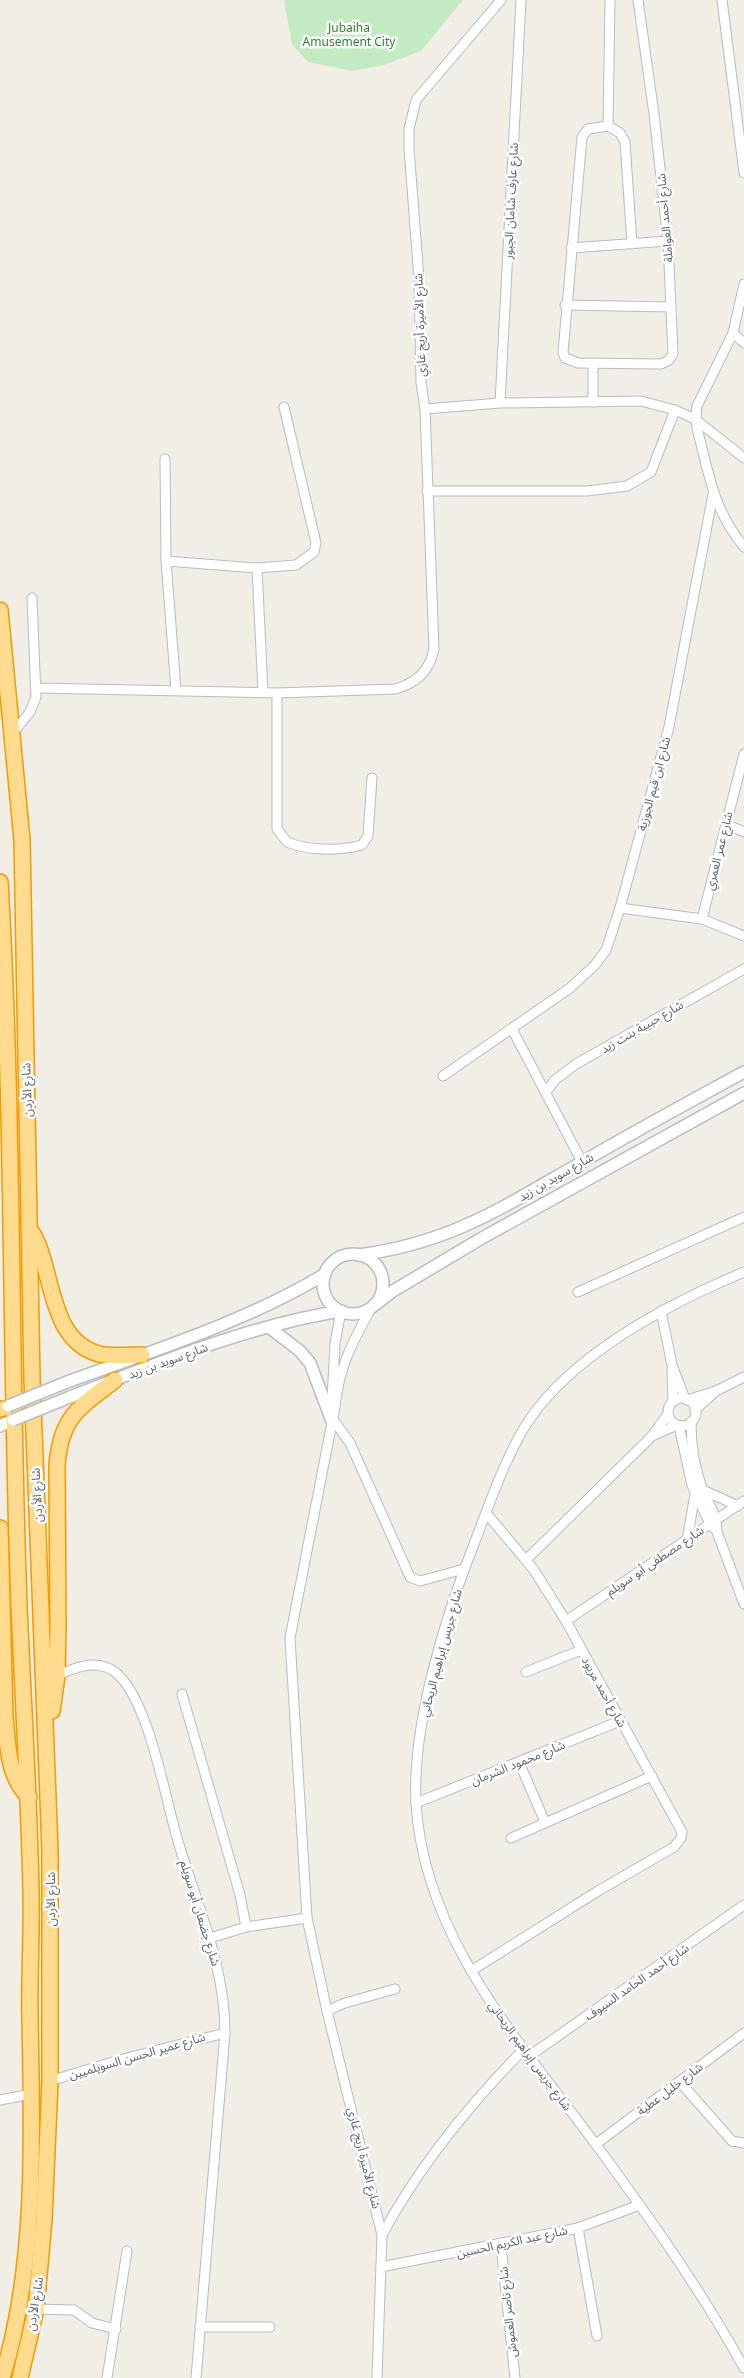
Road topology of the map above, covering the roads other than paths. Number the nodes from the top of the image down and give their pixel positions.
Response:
1 (501, 0) edge
2 (521, 0) edge
3 (610, 0) edge
4 (638, 0) edge
5 (722, 0) edge
6 (608, 126) junction
7 (743, 152) edge
8 (744, 173) edge
9 (668, 241) junction
10 (632, 244) junction
11 (571, 248) junction
12 (744, 284) edge
13 (565, 305) junction
14 (671, 307) junction
15 (733, 333) junction
16 (744, 343) edge
17 (593, 364) junction
18 (593, 402) junction
19 (500, 403) junction
20 (284, 406) dead end
21 (425, 408) junction
22 (675, 410) junction
23 (695, 419) junction
24 (744, 458) edge
25 (164, 460) dead end
26 (427, 491) junction
27 (713, 494) junction
28 (744, 547) edge
29 (166, 561) junction
30 (256, 568) junction
31 (32, 598) dead end
32 (0, 610) edge
33 (36, 688) junction
34 (176, 690) junction
35 (263, 692) junction
36 (277, 693) junction
37 (12, 734) junction
38 (744, 754) edge
39 (372, 778) dead end
40 (726, 824) junction
41 (744, 832) edge
42 (0, 882) edge
43 (620, 908) junction
44 (702, 919) junction
45 (744, 936) edge
46 (2, 953) edge
47 (744, 969) edge
48 (512, 1028) junction
49 (744, 1072) edge
50 (443, 1076) dead end
51 (4, 1082) edge
52 (546, 1092) junction
53 (744, 1093) edge
54 (582, 1162) junction
55 (10, 1199) junction
56 (744, 1217) edge
57 (0, 1228) edge
58 (30, 1229) junction
59 (358, 1255) junction
60 (744, 1272) edge
61 (326, 1274) junction
62 (578, 1292) dead end
63 (373, 1306) junction
64 (341, 1311) junction
65 (661, 1311) junction
66 (0, 1327) edge
67 (270, 1328) junction
68 (14, 1346) junction
69 (142, 1355) junction
70 (672, 1365) junction
71 (744, 1377) edge
72 (115, 1380) junction
73 (716, 1391) junction
74 (686, 1399) junction
75 (673, 1402) junction
76 (2, 1408) edge
77 (695, 1410) junction
78 (668, 1414) junction
79 (332, 1421) junction
80 (692, 1422) junction
81 (0, 1426) edge
82 (678, 1426) junction
83 (652, 1436) junction
84 (699, 1492) junction
85 (741, 1504) edge
86 (486, 1513) junction
87 (713, 1522) junction
88 (0, 1528) edge
89 (687, 1540) junction
90 (526, 1560) junction
91 (464, 1569) junction
92 (744, 1602) edge
93 (566, 1620) junction
94 (581, 1650) junction
95 (526, 1672) dead end
96 (50, 1680) junction
97 (182, 1694) dead end
98 (620, 1721) junction
99 (519, 1762) junction
100 (652, 1776) junction
101 (29, 1797) junction
102 (416, 1803) junction
103 (545, 1822) junction
104 (510, 1838) dead end
105 (744, 1905) edge
106 (307, 1918) junction
107 (246, 1927) junction
108 (210, 1938) junction
109 (471, 1971) junction
110 (395, 1989) dead end
111 (328, 2011) junction
112 (224, 2033) junction
113 (744, 2033) edge
114 (525, 2053) junction
115 (50, 2081) junction
116 (680, 2082) junction
117 (32, 2094) junction
118 (0, 2100) edge
119 (744, 2143) edge
120 (596, 2144) junction
121 (639, 2205) junction
122 (578, 2228) junction
123 (382, 2235) junction
124 (501, 2245) junction
125 (127, 2251) dead end
126 (381, 2267) junction
127 (36, 2308) junction
128 (200, 2327) junction
129 (270, 2327) dead end
130 (116, 2329) junction
131 (597, 2336) dead end
132 (744, 2368) edge
133 (2, 2378) edge
134 (20, 2378) edge
135 (107, 2378) edge
136 (196, 2378) edge
137 (377, 2378) edge
138 (515, 2378) edge

1 - 21 street, شارع الأميرة أريج غازي
2 - 19 street, شارع عارف شامان الجبور
3 - 6 street
4 - 9 street, شارع أحمد العواملة
5 - 7 street
6 - 10 street
6 - 11 street, شارع أحمد العواملة
7 - 8 street
9 - 10 street
9 - 14 street, شارع أحمد العواملة
10 - 11 street
11 - 13 street, شارع أحمد العواملة
12 - 15 street
13 - 14 street
13 - 17 street, شارع أحمد العواملة
14 - 17 street, شارع أحمد العواملة
15 - 16 street
15 - 23 street
17 - 18 street
18 - 19 street
18 - 22 street
19 - 21 street
20 - 30 street
21 - 26 street, شارع الأميرة أريج غازي
22 - 23 street
22 - 26 street
23 - 24 street
23 - 27 street
25 - 29 street
26 - 36 street, شارع الأميرة أريج غازي
27 - 28 street
27 - 43 street, شارع ابن قيم الجوزية
29 - 30 street
29 - 34 street
30 - 35 street
31 - 33 street
32 - 37 highway, شارع الأردن
33 - 34 street, شارع الأميرة أريج غازي
33 - 37 street
34 - 35 street, شارع الأميرة أريج غازي
35 - 36 street, شارع الأميرة أريج غازي
36 - 39 street
37 - 58 highway, شارع الأردن
38 - 40 street, شارع عمر العمري
40 - 41 street
40 - 44 street, شارع عمر العمري
42 - 46 highway, شارع الأردن
43 - 44 street
43 - 48 street, شارع ابن قيم الجوزية
44 - 45 street
46 - 51 highway, شارع الأردن
47 - 52 street, شارع حبيبة بنت زيد
48 - 50 street, شارع ابن قيم الجوزية
48 - 52 street
49 - 54 main road, شارع سويد بن زيد
51 - 55 highway, شارع الأردن
52 - 54 street
53 - 63 main road, شارع سويد بن زيد
54 - 59 main road, شارع سويد بن زيد
55 - 57 highway
55 - 68 highway, شارع الأردن
56 - 62 street
58 - 69 highway
58 - 96 highway, شارع الأردن
59 - 61 main road
59 - 63 main road
60 - 65 street, شارع جريس إبراهيم الريحاني
61 - 64 main road
61 - 69 main road, شارع سويد بن زيد
63 - 64 main road
63 - 79 street
64 - 67 main road, شارع سويد بن زيد
64 - 79 street
65 - 70 street
65 - 86 street, شارع جريس إبراهيم الريحاني
66 - 68 highway
67 - 72 main road, شارع سويد بن زيد
67 - 79 main road
68 - 101 highway, شارع الأردن
69 - 76 main road, شارع سويد بن زيد, bridge
70 - 74 street
70 - 75 street
71 - 73 street
72 - 81 main road, شارع سويد بن زيد, bridge
72 - 96 highway
73 - 74 street
73 - 77 street
74 - 75 street
74 - 77 street
75 - 78 street
77 - 80 street
78 - 82 street
78 - 83 street
79 - 91 street
79 - 106 street, شارع الأميرة أريج غازي
80 - 82 street
80 - 84 street
82 - 83 street
82 - 84 street
83 - 90 street
84 - 85 street
84 - 87 street
84 - 89 street
85 - 87 street, شارع مصطفى أبو سويلم
86 - 90 street, شارع أحمد مريود
86 - 91 street, شارع جريس إبراهيم الريحاني
87 - 89 street, شارع مصطفى أبو سويلم
87 - 92 street
88 - 101 highway
89 - 93 street, شارع مصطفى أبو سويلم
90 - 93 street, شارع أحمد مريود
91 - 102 street, شارع جريس إبراهيم الريحاني
93 - 94 street, شارع أحمد مريود
94 - 95 street
94 - 98 street, شارع أحمد مريود
96 - 108 street, شارع جضعان أبو سويلم
96 - 115 highway, شارع الأردن
97 - 107 street
98 - 99 street, شارع محمود الشرمان
98 - 100 street, شارع أحمد مريود
99 - 102 street, شارع محمود الشرمان
99 - 103 street
100 - 103 street
100 - 109 street, شارع أحمد مريود
101 - 117 highway, شارع الأردن
102 - 109 street, شارع جريس إبراهيم الريحاني
103 - 104 street
105 - 114 street, شارع أحمد الحامد السيوف
106 - 107 street
106 - 111 street, شارع الأميرة أريج غازي
107 - 108 street
108 - 112 street, شارع جضعان أبو سويلم
109 - 114 street, شارع جريس إبراهيم الريحاني
110 - 111 street
111 - 123 street, شارع الأميرة أريج غازي
112 - 115 street, شارع عمير الحسن السويلميين
112 - 128 street, شارع جضعان أبو سويلم
113 - 116 street, شارع خليل عطية
114 - 120 street, شارع جريس إبراهيم الريحاني
114 - 123 street, شارع أحمد الحامد السيوف
115 - 127 highway, شارع الأردن
116 - 119 street
116 - 120 street, شارع خليل عطية
117 - 118 street
117 - 133 highway, شارع الأردن
120 - 121 street, شارع جريس إبراهيم الريحاني
121 - 122 street, شارع عبد الكريم الحسين
121 - 132 street, شارع جريس إبراهيم الريحاني
122 - 124 street, شارع عبد الكريم الحسين
122 - 131 street
123 - 126 street, شارع الأميرة أريج غازي
124 - 126 street, شارع عبد الكريم الحسين
124 - 138 street, شارع ناصر العموش
125 - 130 street
126 - 137 street, شارع الأميرة أريج غازي
127 - 130 street
127 - 134 highway, شارع الأردن
128 - 129 street
128 - 136 street, شارع جضعان أبو سويلم
130 - 135 street

